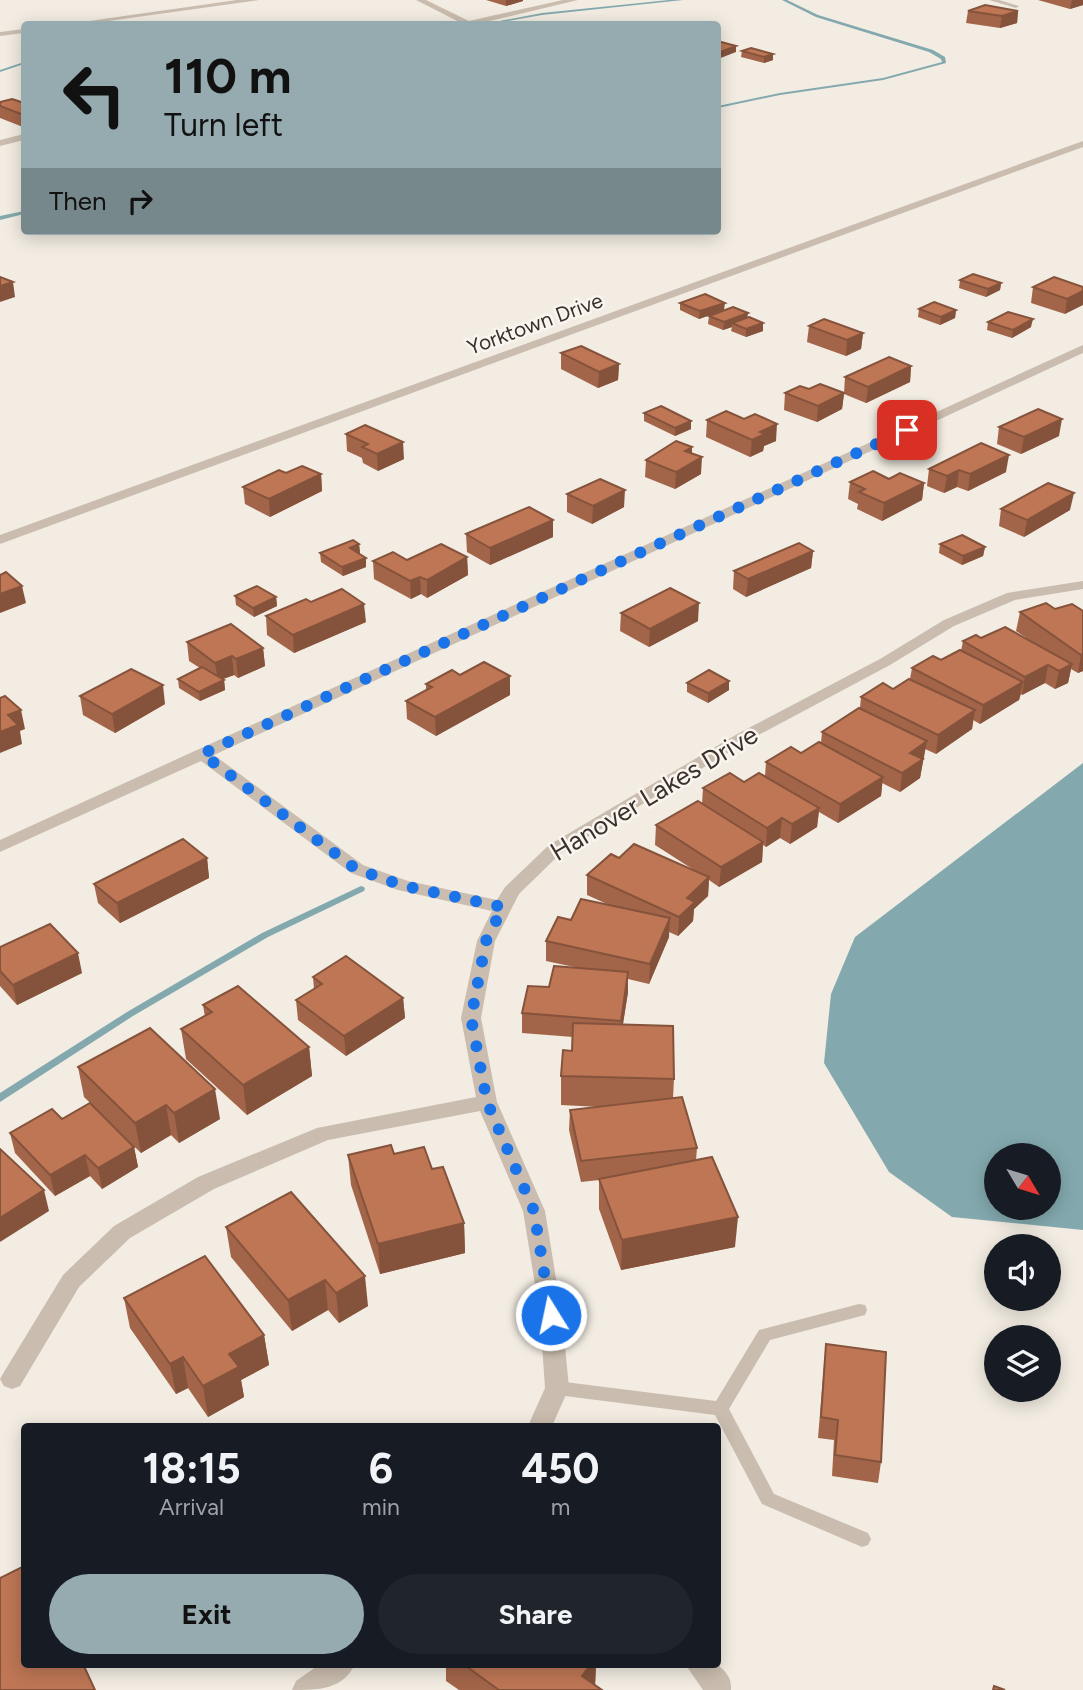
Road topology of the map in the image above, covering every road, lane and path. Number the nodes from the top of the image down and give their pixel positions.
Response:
1 (255, 0) edge
2 (420, 0) edge
3 (574, 0) edge
4 (992, 0) edge
5 (1016, 6) dead end
6 (95, 21) edge
7 (462, 21) edge
8 (481, 21) edge
9 (21, 31) edge
10 (0, 34) edge
11 (21, 137) edge
12 (0, 143) edge
13 (1083, 144) edge
14 (1083, 349) edge
15 (0, 540) edge
16 (1083, 585) edge
17 (202, 754) junction
18 (0, 847) edge
19 (503, 907) junction
20 (487, 1102) junction
21 (859, 1310) dead end
22 (12, 1379) dead end
23 (557, 1388) junction
24 (720, 1409) junction
25 (541, 1423) edge
26 (862, 1539) dead end
27 (336, 1668) edge
28 (702, 1668) edge
29 (306, 1690) edge
30 (717, 1690) edge

1 - 6 street
2 - 7 street
3 - 8 street
4 - 5 lane
9 - 10 street
11 - 12 street
13 - 15 street, Yorktown Drive
14 - 17 street
16 - 19 street, Hanover Lakes Drive
17 - 18 street
17 - 19 street
19 - 20 street, Hanover Lakes Drive
20 - 22 street
20 - 23 street, Hanover Lakes Drive
21 - 24 lane
23 - 24 lane
23 - 25 street, Hanover Lakes Drive
24 - 26 lane
27 - 29 street
28 - 30 street

